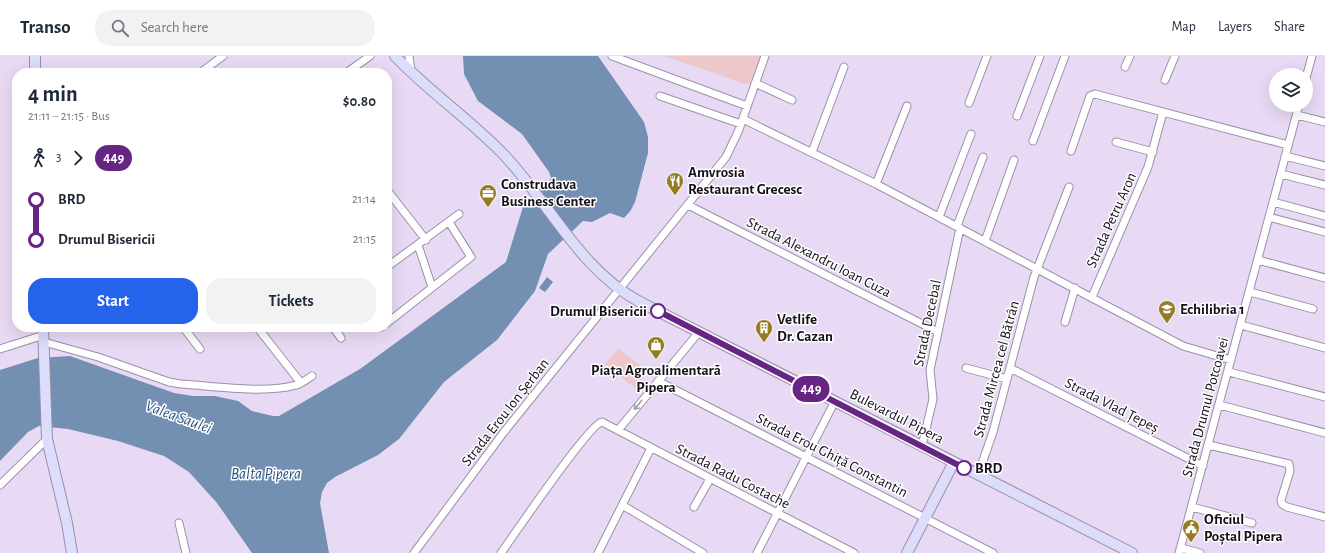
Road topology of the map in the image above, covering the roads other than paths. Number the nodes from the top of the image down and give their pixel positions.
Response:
1 (35, 56) edge
2 (223, 56) edge
3 (370, 56) edge
4 (409, 56) edge
5 (612, 56) edge
6 (765, 56) edge
7 (987, 56) edge
8 (1040, 56) edge
9 (1065, 56) edge
10 (1130, 56) edge
11 (1175, 56) edge
12 (1312, 56) edge
13 (398, 57) edge
14 (844, 67) dead end
15 (1125, 67) dead end
16 (35, 68) edge
17 (207, 68) edge
18 (353, 68) edge
19 (1309, 68) edge
20 (411, 71) junction
21 (1166, 80) dead end
22 (755, 83) junction
23 (660, 96) dead end
24 (792, 100) dead end
25 (969, 103) dead end
26 (747, 106) junction
27 (907, 106) dead end
28 (1163, 112) junction
29 (1297, 112) edge
30 (1296, 115) junction
31 (1017, 116) dead end
32 (742, 121) junction
33 (1325, 122) edge
34 (971, 134) dead end
35 (1033, 141) dead end
36 (1116, 142) dead end
37 (1288, 145) junction
38 (1071, 151) dead end
39 (812, 152) junction
40 (1153, 152) junction
41 (1286, 156) junction
42 (983, 157) dead end
43 (1014, 160) dead end
44 (1325, 166) edge
45 (1281, 174) junction
46 (876, 184) junction
47 (1325, 185) edge
48 (1069, 187) dead end
49 (392, 196) edge
50 (1273, 202) junction
51 (688, 206) junction
52 (459, 214) dead end
53 (1325, 216) edge
54 (939, 217) junction
55 (1269, 217) junction
56 (449, 222) junction
57 (959, 227) junction
58 (1325, 232) edge
59 (426, 240) junction
60 (985, 241) junction
61 (418, 245) junction
62 (1258, 260) junction
63 (392, 262) edge
64 (1037, 268) junction
65 (1325, 278) edge
66 (432, 288) junction
67 (1075, 288) junction
68 (620, 290) junction
69 (1250, 292) junction
70 (1092, 297) junction
71 (1313, 309) dead end
72 (392, 319) edge
73 (1065, 322) dead end
74 (1241, 325) junction
75 (187, 332) edge
76 (261, 332) edge
77 (337, 332) edge
78 (699, 332) junction
79 (938, 332) junction
80 (44, 335) edge
81 (341, 338) dead end
82 (1325, 348) edge
83 (0, 349) edge
84 (200, 349) dead end
85 (1232, 360) junction
86 (966, 368) dead end
87 (1010, 368) junction
88 (1229, 372) junction
89 (312, 376) dead end
90 (1007, 379) junction
91 (658, 381) junction
92 (301, 383) junction
93 (1325, 397) edge
94 (835, 401) junction
95 (1220, 405) junction
96 (619, 429) junction
97 (1325, 433) edge
98 (47, 439) junction
99 (1209, 445) junction
100 (922, 446) junction
101 (651, 448) junction
102 (806, 457) junction
103 (954, 462) junction
104 (1203, 466) junction
105 (978, 475) junction
106 (710, 479) junction
107 (0, 485) edge
108 (622, 505) junction
109 (694, 507) dead end
110 (1192, 507) junction
111 (778, 514) junction
112 (1325, 517) edge
113 (926, 518) junction
114 (179, 523) dead end
115 (1252, 523) dead end
116 (1180, 550) edge
117 (600, 552) edge
118 (72, 553) edge
119 (186, 553) edge
120 (414, 553) edge
121 (501, 553) edge
122 (703, 553) edge
123 (757, 553) edge
124 (854, 553) edge
125 (907, 553) edge
126 (993, 553) edge
127 (1132, 553) edge
128 (1200, 553) edge

1 - 16 main road
2 - 17 street
3 - 18 street
4 - 20 street
5 - 26 street
6 - 22 street
7 - 25 street
8 - 31 street
9 - 35 street
10 - 15 street
11 - 21 street
12 - 19 street
13 - 20 main road
14 - 39 street
20 - 68 main road, Bulevardul Pipera
22 - 24 street
22 - 26 street
23 - 32 street
26 - 32 street
27 - 46 street
28 - 37 street
28 - 38 street
28 - 40 street, Strada Petru Aron
29 - 30 street, Strada Drumul Potcoavei
30 - 33 street
30 - 37 street, Strada Drumul Potcoavei
32 - 39 street
32 - 51 street
34 - 54 street
36 - 40 street
37 - 41 street, Strada Drumul Potcoavei
39 - 46 street
40 - 70 street, Strada Petru Aron
41 - 44 street
41 - 45 street, Strada Drumul Potcoavei
42 - 57 street, Strada Decebal
43 - 60 street
45 - 47 street
45 - 50 street, Strada Drumul Potcoavei
46 - 54 street
48 - 64 street, Strada Mircea cel Bătrân
49 - 59 street
50 - 53 street
50 - 55 street, Strada Drumul Potcoavei
51 - 68 street
51 - 79 street, Strada Alexandru Ioan Cuza
52 - 56 street
54 - 57 street
55 - 58 street
55 - 62 street, Strada Drumul Potcoavei
56 - 59 street
56 - 66 street
57 - 60 street
57 - 79 street, Strada Decebal
59 - 61 street
60 - 64 street
61 - 63 street
61 - 66 street
62 - 65 street
62 - 69 street, Strada Drumul Potcoavei
64 - 67 street
64 - 87 street, Strada Mircea cel Bătrân
66 - 72 street
67 - 70 street
67 - 73 street
68 - 78 main road, Bulevardul Pipera
68 - 120 street, Strada Erou Ion Șerban
69 - 71 street
69 - 74 street, Strada Drumul Potcoavei
70 - 85 street
74 - 82 street
74 - 85 street, Strada Drumul Potcoavei
75 - 84 street
76 - 92 street
77 - 81 street
78 - 91 street
78 - 94 main road, Bulevardul Pipera
79 - 100 street, Strada Decebal
80 - 83 street
80 - 92 street
80 - 98 main road
85 - 88 street, Strada Drumul Potcoavei
86 - 90 street
87 - 90 street, Strada Mircea cel Bătrân
87 - 104 street, Strada Vlad Țepeș
88 - 93 street
88 - 95 street, Strada Drumul Potcoavei
89 - 92 street
90 - 105 street, Strada Mircea cel Bătrân
91 -> 96 street
91 - 102 street, Strada Erou Ghiță Constantin
94 - 100 main road, Bulevardul Pipera
94 - 102 street
95 - 97 street
95 - 99 street, Strada Drumul Potcoavei
96 - 101 street, Strada Radu Costache
96 - 121 street, Strada Radu Costache
98 - 107 street
98 - 118 main road
99 - 104 street, Strada Drumul Potcoavei
99 - 112 street
100 - 103 main road, Bulevardul Pipera
101 - 106 street, Strada Radu Costache
101 - 108 street
102 - 111 street
102 - 113 street, Strada Erou Ghiță Constantin
103 - 105 main road, Bulevardul Pipera
103 - 113 main road
104 - 110 street, Strada Drumul Potcoavei
105 - 127 main road, Bulevardul Pipera
106 - 109 street
106 - 111 street, Strada Radu Costache
108 - 117 street
108 - 122 street
110 - 115 street
110 - 116 street, Strada Drumul Potcoavei
111 - 123 street
111 - 124 street, Strada Radu Costache
113 - 125 main road
113 - 126 street, Strada Erou Ghiță Constantin
114 - 119 street
116 - 128 street

